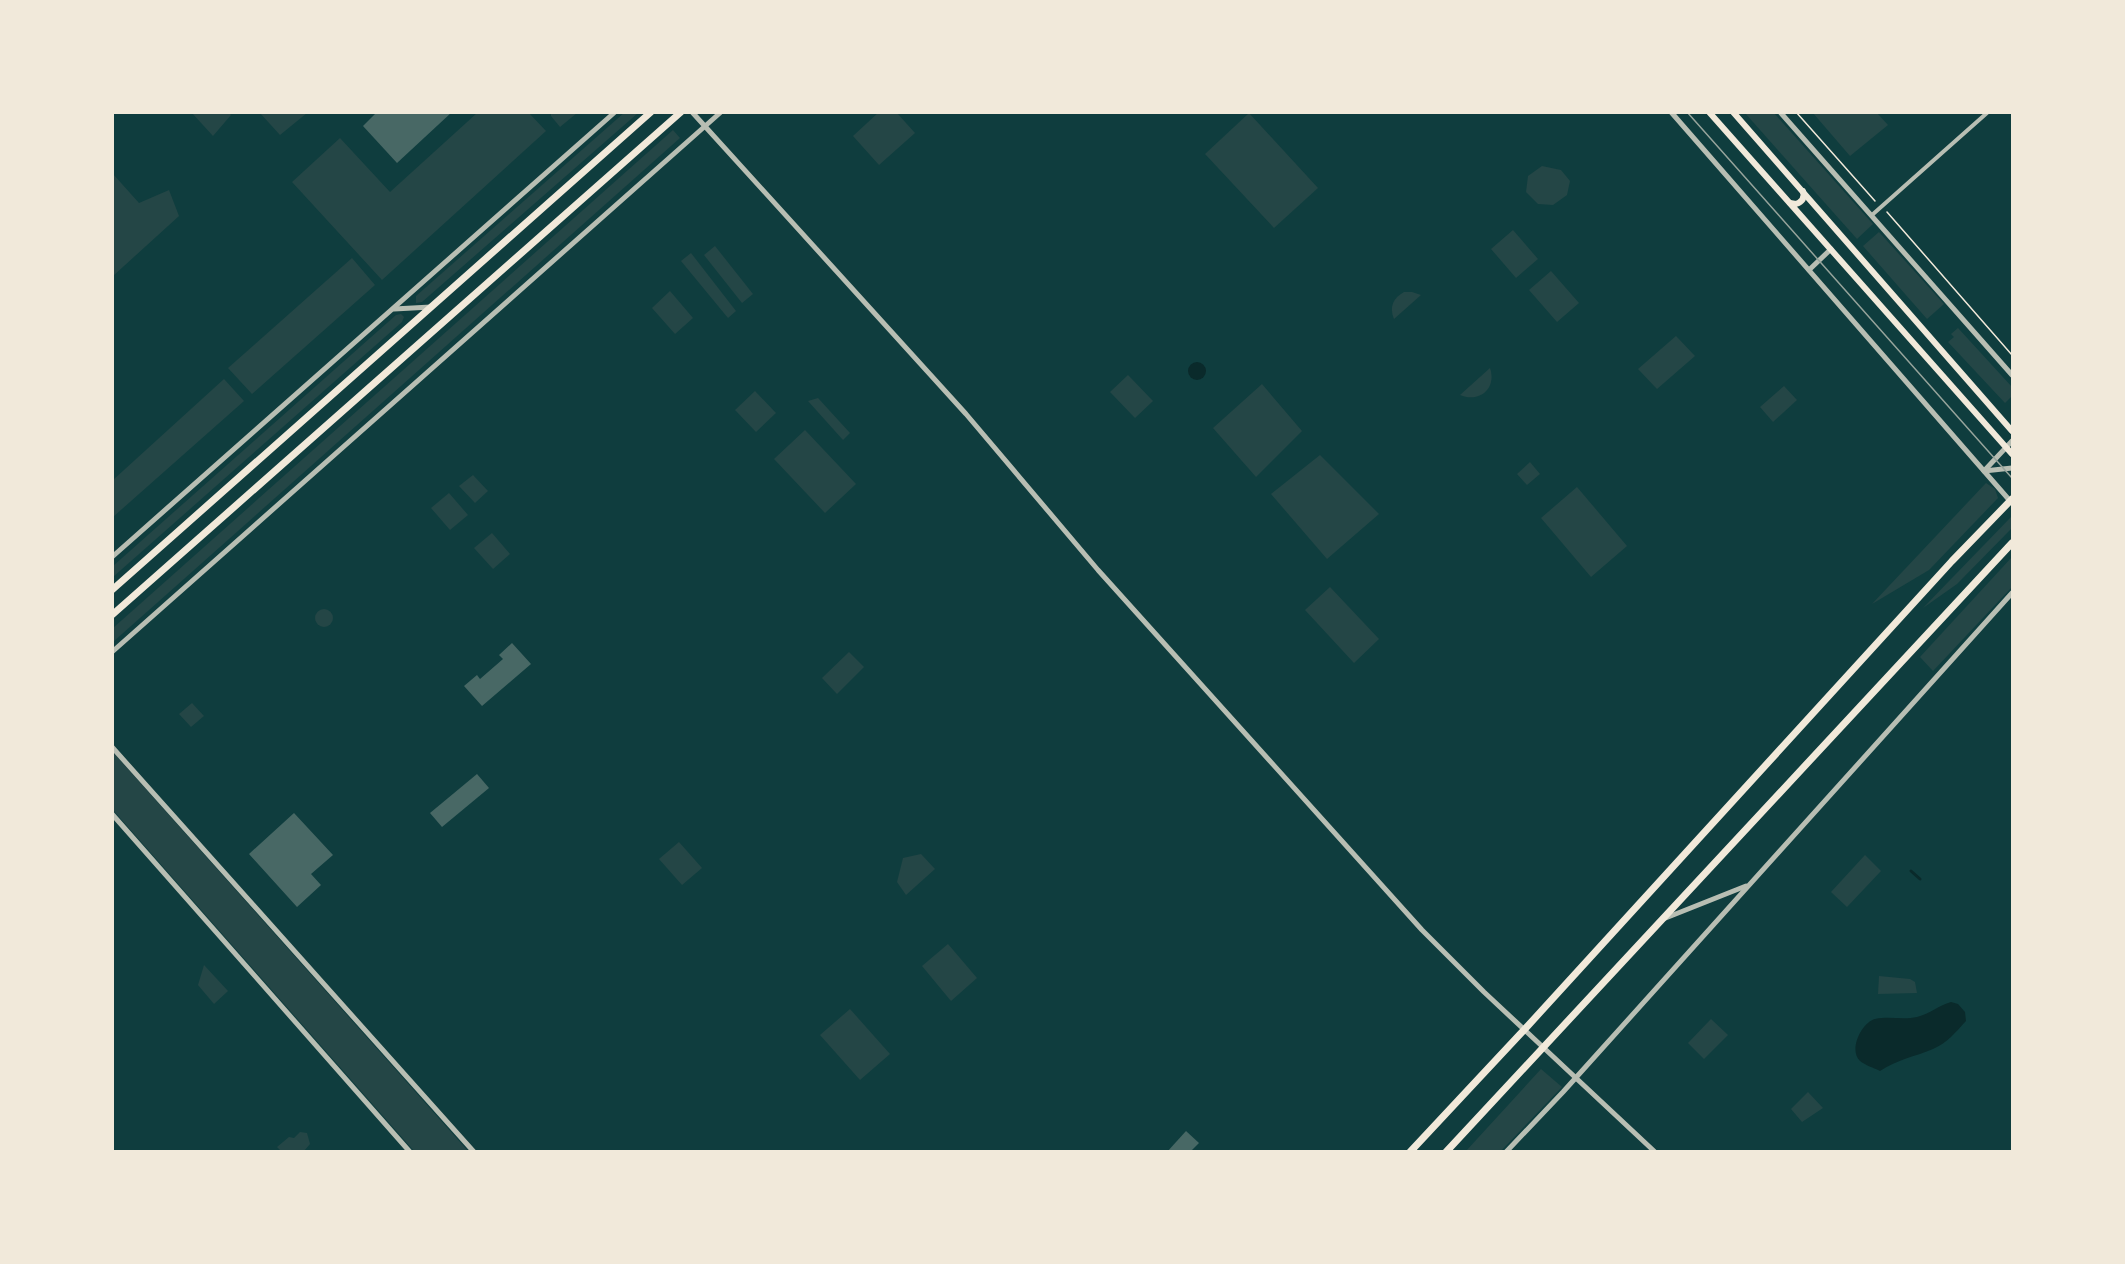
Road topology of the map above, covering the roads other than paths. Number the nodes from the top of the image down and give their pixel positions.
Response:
1 (615, 112) edge
2 (651, 112) edge
3 (681, 112) edge
4 (692, 112) edge
5 (721, 112) edge
6 (1671, 112) edge
7 (1709, 112) edge
8 (1733, 112) edge
9 (1780, 112) edge
10 (1988, 112) edge
11 (704, 128) junction
12 (1803, 191) junction
13 (1790, 203) junction
14 (1872, 215) junction
15 (1831, 249) junction
16 (1809, 270) junction
17 (431, 307) junction
18 (393, 309) junction
19 (2013, 375) edge
20 (2013, 431) edge
21 (2013, 441) edge
22 (2006, 447) junction
23 (2013, 454) edge
24 (2013, 468) edge
25 (1984, 471) junction
26 (2012, 501) edge
27 (2013, 543) edge
28 (112, 557) edge
29 (112, 590) edge
30 (2013, 593) edge
31 (112, 615) edge
32 (112, 652) edge
33 (112, 747) edge
34 (112, 814) edge
35 (1748, 885) junction
36 (1662, 920) junction
37 (1524, 1030) junction
38 (1543, 1047) junction
39 (1575, 1078) junction
40 (410, 1152) edge
41 (474, 1152) edge
42 (1410, 1152) edge
43 (1446, 1152) edge
44 (1506, 1152) edge
45 (1656, 1152) edge

1 - 18 street
2 - 17 main road
3 - 31 main road
4 - 11 street
5 - 11 street
6 - 16 street
7 - 13 main road
8 - 12 main road
9 - 14 street
10 - 14 street
11 - 32 street
11 - 37 street
12 - 13 main road
12 - 20 main road
13 - 15 main road
14 - 19 street
15 - 16 street
15 - 22 main road
16 - 25 street
17 - 18 street
17 - 29 main road
18 - 28 street
21 - 22 street
22 - 23 main road
22 - 25 street
24 - 25 street
25 - 26 street
26 - 37 main road
27 - 36 main road
30 - 35 street
33 - 41 street
34 - 40 street
35 - 36 street
35 - 39 street
36 - 38 main road
37 - 38 street
37 - 42 main road
38 - 39 street
38 - 43 main road
39 - 44 street
39 - 45 street

